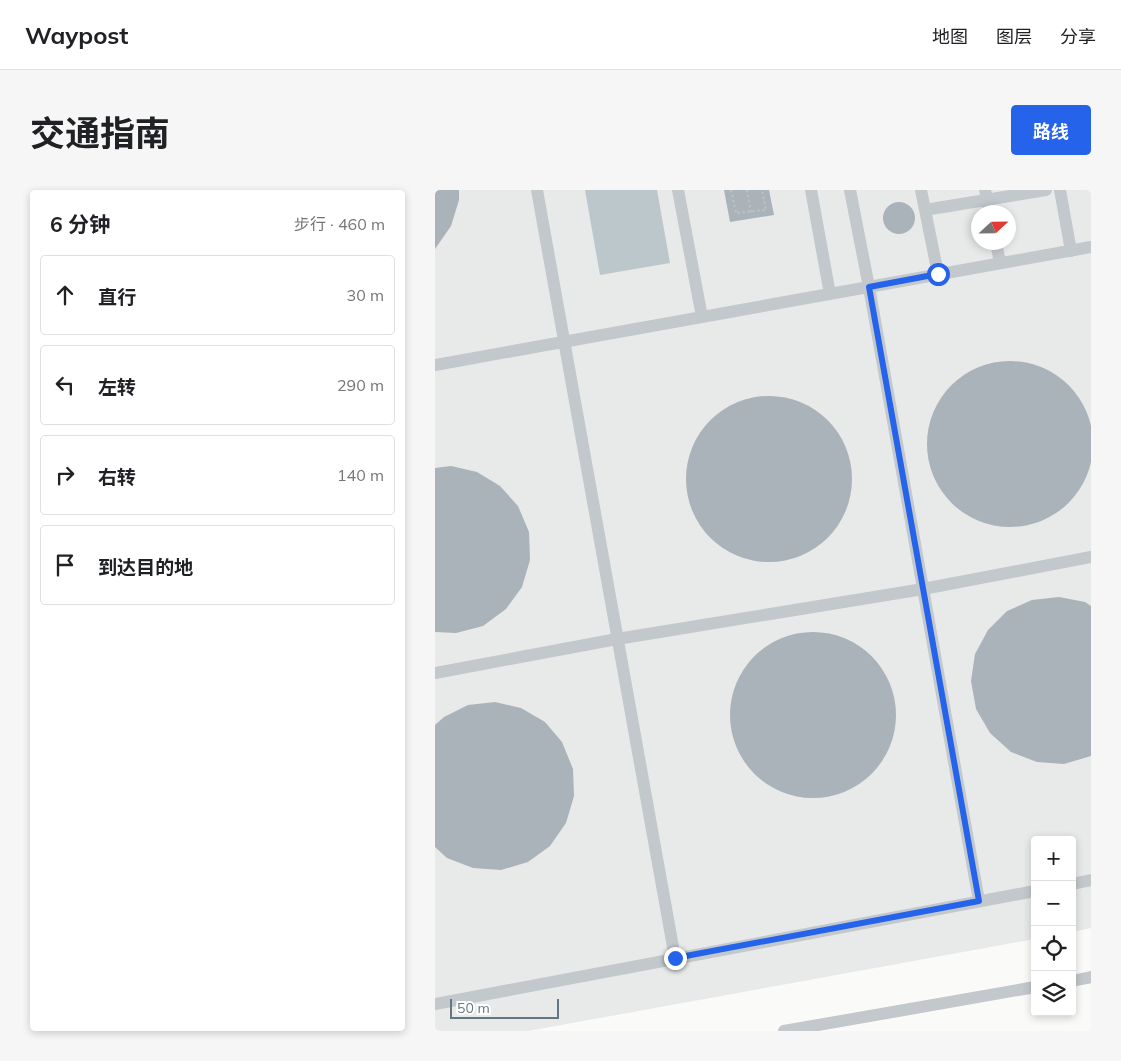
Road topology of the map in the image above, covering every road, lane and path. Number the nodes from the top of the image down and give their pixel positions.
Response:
1 (537, 190) edge
2 (678, 190) edge
3 (731, 190) edge
4 (747, 190) edge
5 (762, 190) edge
6 (811, 190) edge
7 (850, 190) edge
8 (921, 190) edge
9 (1046, 190) edge
10 (1060, 190) edge
11 (986, 195) edge
12 (925, 210) junction
13 (751, 212) junction
14 (1091, 247) edge
15 (997, 250) edge
16 (1071, 251) junction
17 (1000, 264) junction
18 (938, 274) junction
19 (869, 287) junction
20 (830, 294) junction
21 (702, 317) junction
22 (563, 342) junction
23 (435, 365) edge
24 (1091, 557) edge
25 (923, 589) junction
26 (617, 639) junction
27 (435, 674) edge
28 (1091, 880) edge
29 (1076, 883) edge
30 (1031, 892) edge
31 (979, 901) junction
32 (675, 958) junction
33 (1091, 978) edge
34 (1076, 980) edge
35 (1031, 988) edge
36 (435, 1004) edge
37 (784, 1031) edge

1 - 22 street
2 - 21 street
3 - 13 path
4 - 13 path
5 - 13 path
6 - 20 street
7 - 19 street
8 - 12 street
9 - 11 street
10 - 16 street
11 - 12 street
12 - 18 street
14 - 16 street
15 - 17 street
16 - 17 street
17 - 18 street
18 - 19 street
19 - 20 street
19 - 25 street
20 - 21 street
21 - 22 street
22 - 23 street
22 - 26 street
24 - 25 street
25 - 26 street
25 - 31 street
26 - 27 street
26 - 32 street
28 - 29 street
30 - 31 street
31 - 32 street
32 - 36 street
33 - 34 street
35 - 37 street

